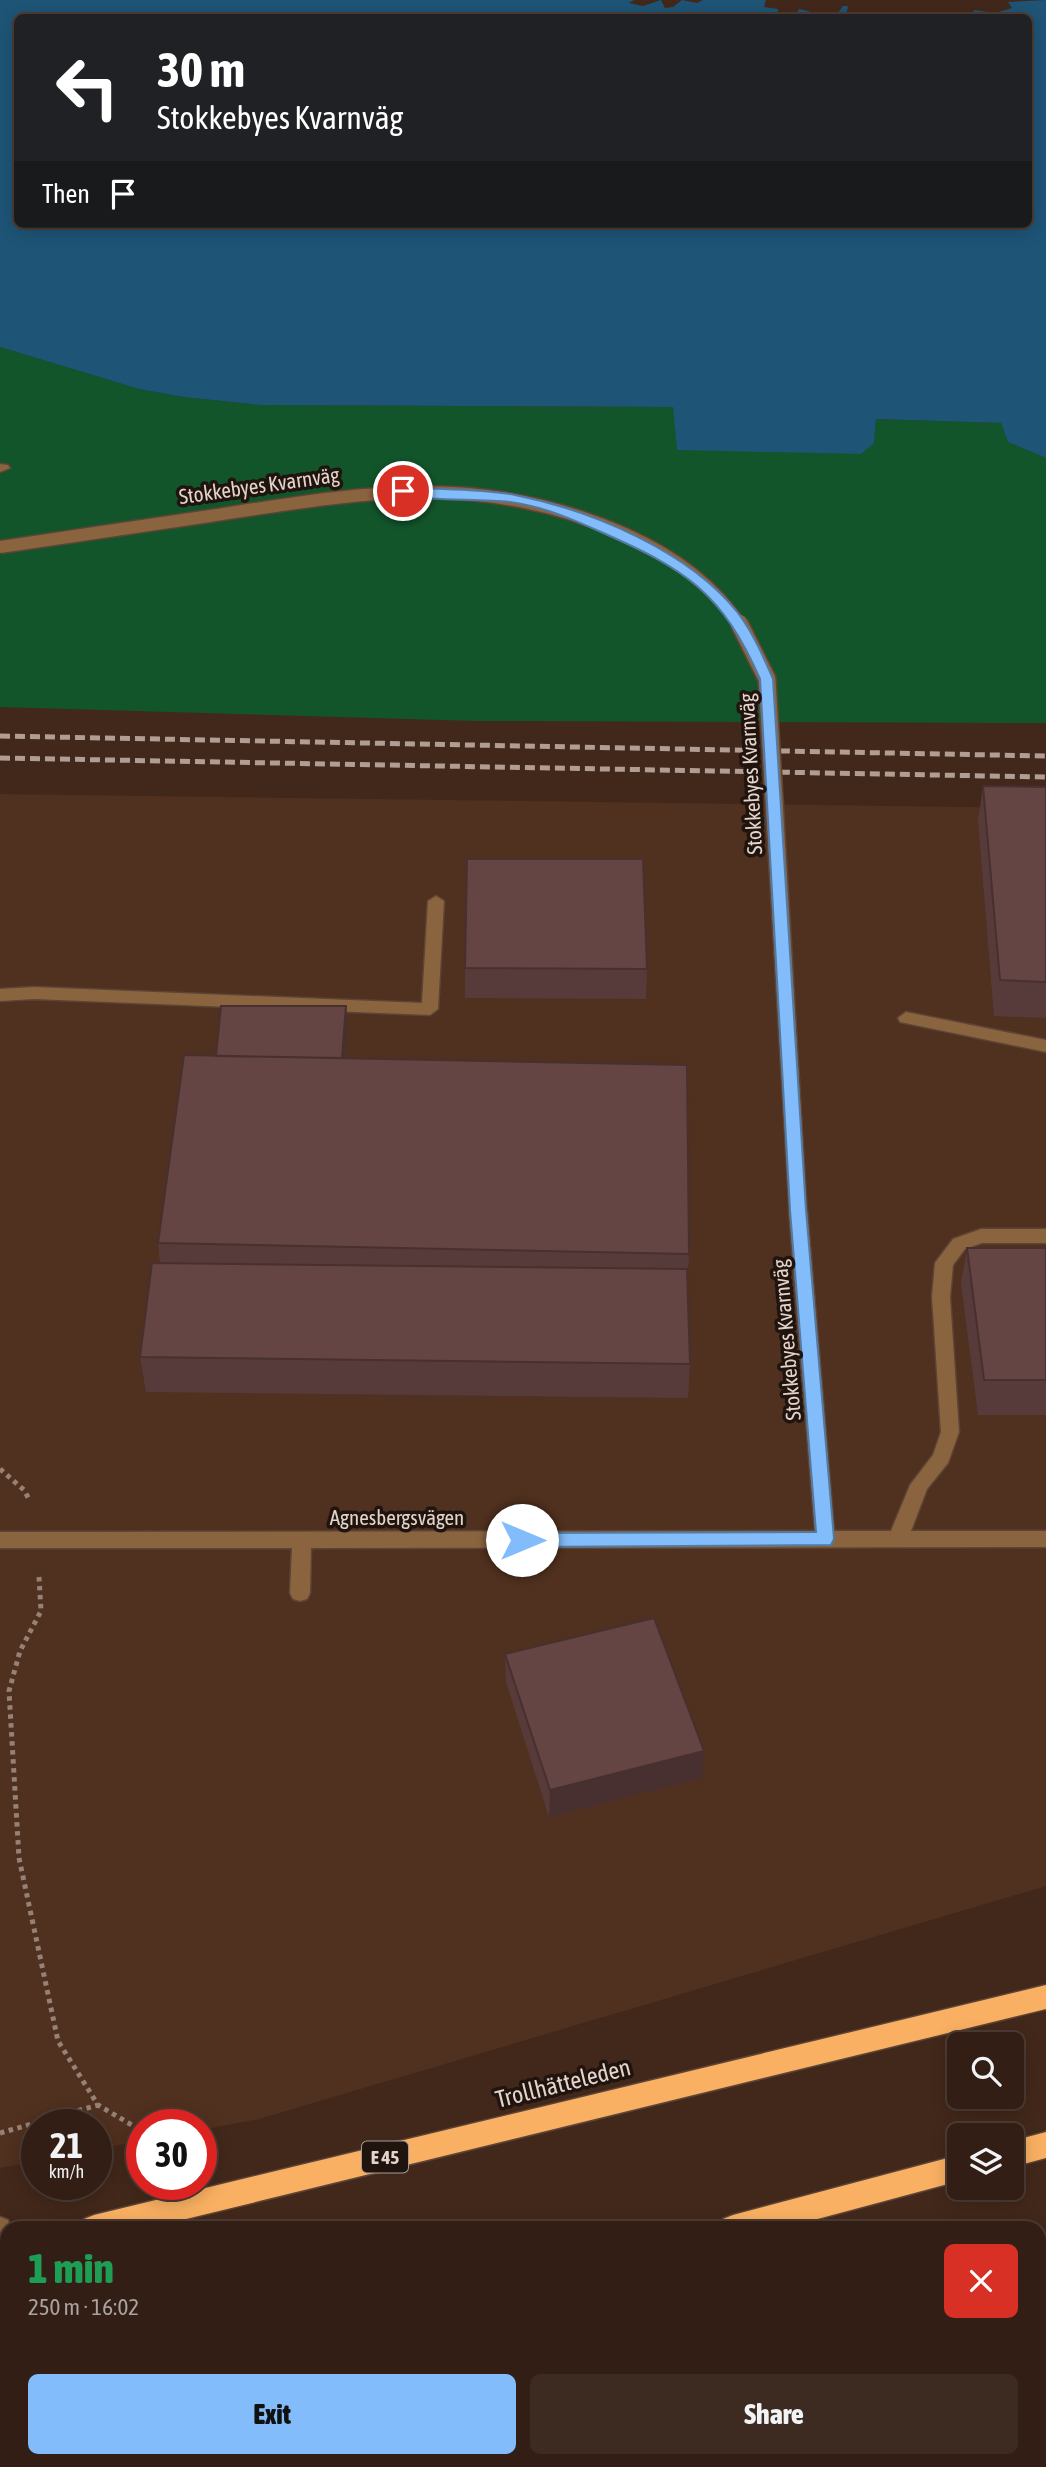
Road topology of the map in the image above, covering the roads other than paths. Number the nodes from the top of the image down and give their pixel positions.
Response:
1 (0, 547) edge
2 (436, 901) dead end
3 (0, 995) edge
4 (906, 1018) dead end
5 (1046, 1046) edge
6 (1046, 1236) edge
7 (825, 1539) junction
8 (898, 1539) junction
9 (1046, 1539) edge
10 (302, 1540) junction
11 (0, 1541) edge
12 (300, 1593) dead end
13 (1046, 1997) edge
14 (1046, 2145) edge
15 (1024, 2151) edge
16 (947, 2171) edge
17 (123, 2221) edge
18 (759, 2221) edge

1 - 7 street, Stokkebyes Kvarnväg, bridge
2 - 3 street
4 - 5 street
6 - 8 street
7 - 8 street, Agnesbergsvägen
7 - 10 street, Agnesbergsvägen
8 - 9 street, Agnesbergsvägen
10 - 11 street, Agnesbergsvägen
10 - 12 street
13 - 17 highway, Trollhätteleden / E 45
14 - 15 highway
16 - 18 highway

